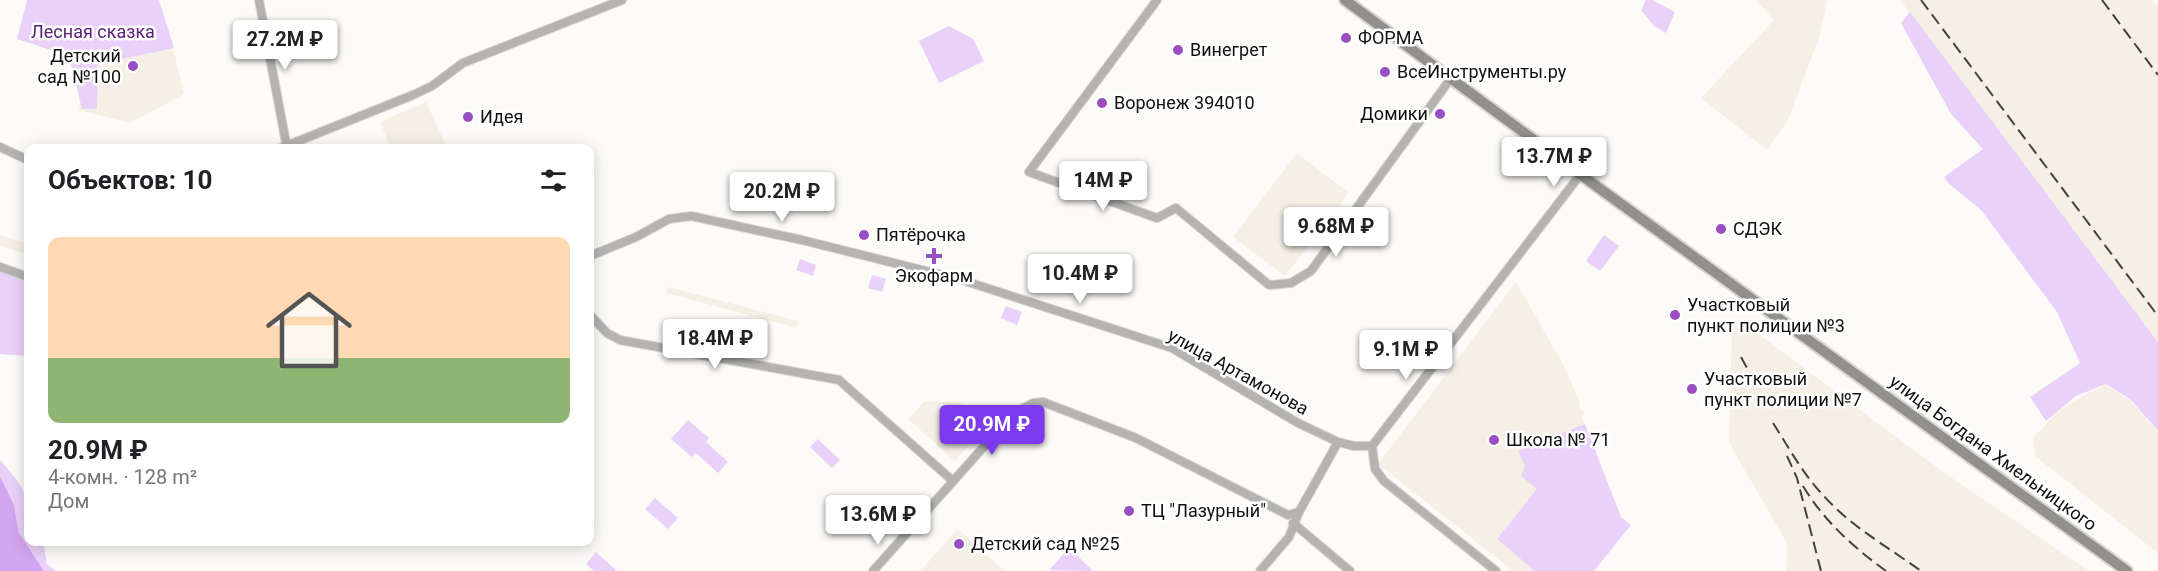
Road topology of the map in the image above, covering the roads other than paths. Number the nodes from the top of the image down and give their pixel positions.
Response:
1 (259, 0) edge
2 (622, 0) edge
3 (1157, 0) edge
4 (1345, 0) edge
5 (1451, 78) junction
6 (284, 144) edge
7 (295, 144) edge
8 (0, 147) edge
9 (24, 158) edge
10 (1581, 174) junction
11 (594, 254) edge
12 (0, 267) edge
13 (24, 276) edge
14 (594, 320) edge
15 (1338, 442) junction
16 (1372, 446) junction
17 (953, 481) junction
18 (1299, 512) junction
19 (1293, 523) junction
20 (873, 571) edge
21 (1260, 571) edge
22 (1350, 571) edge
23 (1496, 571) edge
24 (2127, 571) edge

1 - 6 street
2 - 7 street
3 - 5 street
4 - 5 main road, улица Богдана Хмельницкого
5 - 10 main road, улица Богдана Хмельницкого
8 - 9 street
10 - 16 street
10 - 24 main road, улица Богдана Хмельницкого
11 - 15 street, улица Артамонова
12 - 13 street
14 - 17 street
15 - 16 street, улица Артамонова
15 - 18 street
16 - 23 street
17 - 18 street
17 - 20 street
18 - 19 street
19 - 21 street
19 - 22 street

